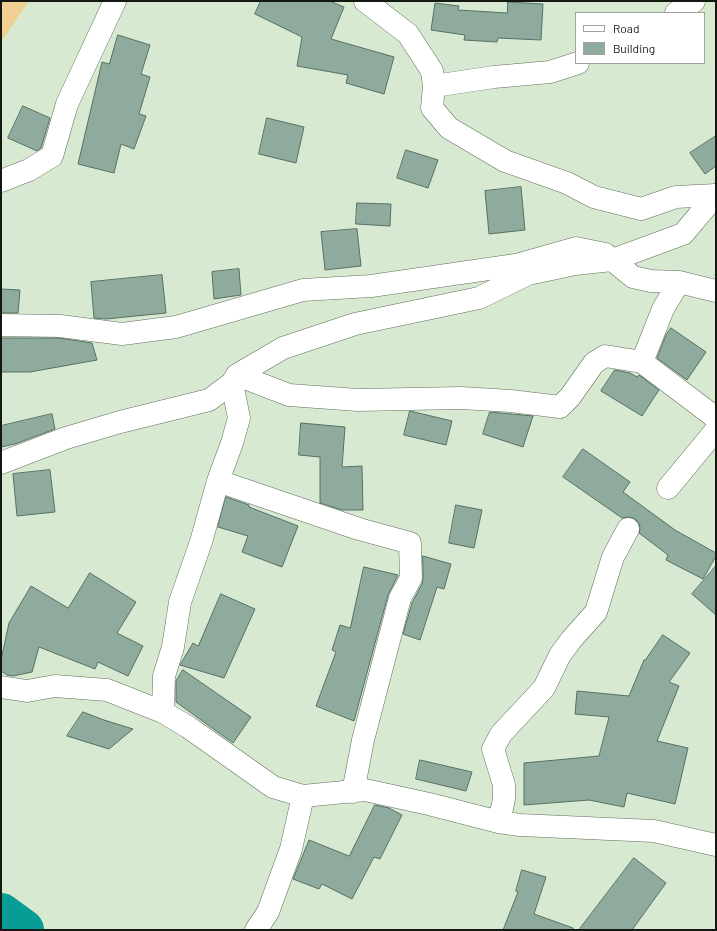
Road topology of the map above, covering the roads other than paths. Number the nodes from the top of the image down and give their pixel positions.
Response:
1 (115, 1) edge
2 (366, 1) edge
3 (694, 1) edge
4 (678, 12) edge
5 (575, 64) edge
6 (434, 86) junction
7 (1, 181) edge
8 (716, 195) edge
9 (612, 260) junction
10 (679, 282) junction
11 (716, 291) edge
12 (1, 325) edge
13 (642, 362) junction
14 (235, 379) junction
15 (716, 418) edge
16 (716, 430) edge
17 (1, 463) edge
18 (218, 481) junction
19 (668, 488) dead end
20 (628, 529) dead end
21 (1, 687) edge
22 (163, 712) junction
23 (353, 792) junction
24 (304, 796) junction
25 (499, 822) junction
26 (716, 845) edge
27 (256, 930) edge

1 - 7 street
2 - 6 street
3 - 4 street
5 - 6 street
6 - 8 street
8 - 9 street
9 - 10 street
9 - 12 street
9 - 14 street
10 - 11 street
10 - 13 street
13 - 14 street
13 - 15 street
14 - 17 street
14 - 18 street
16 - 19 street
18 - 22 street
18 - 23 street
20 - 25 street
21 - 22 street
22 - 24 street
23 - 24 street
23 - 25 street
24 - 27 street
25 - 26 street

